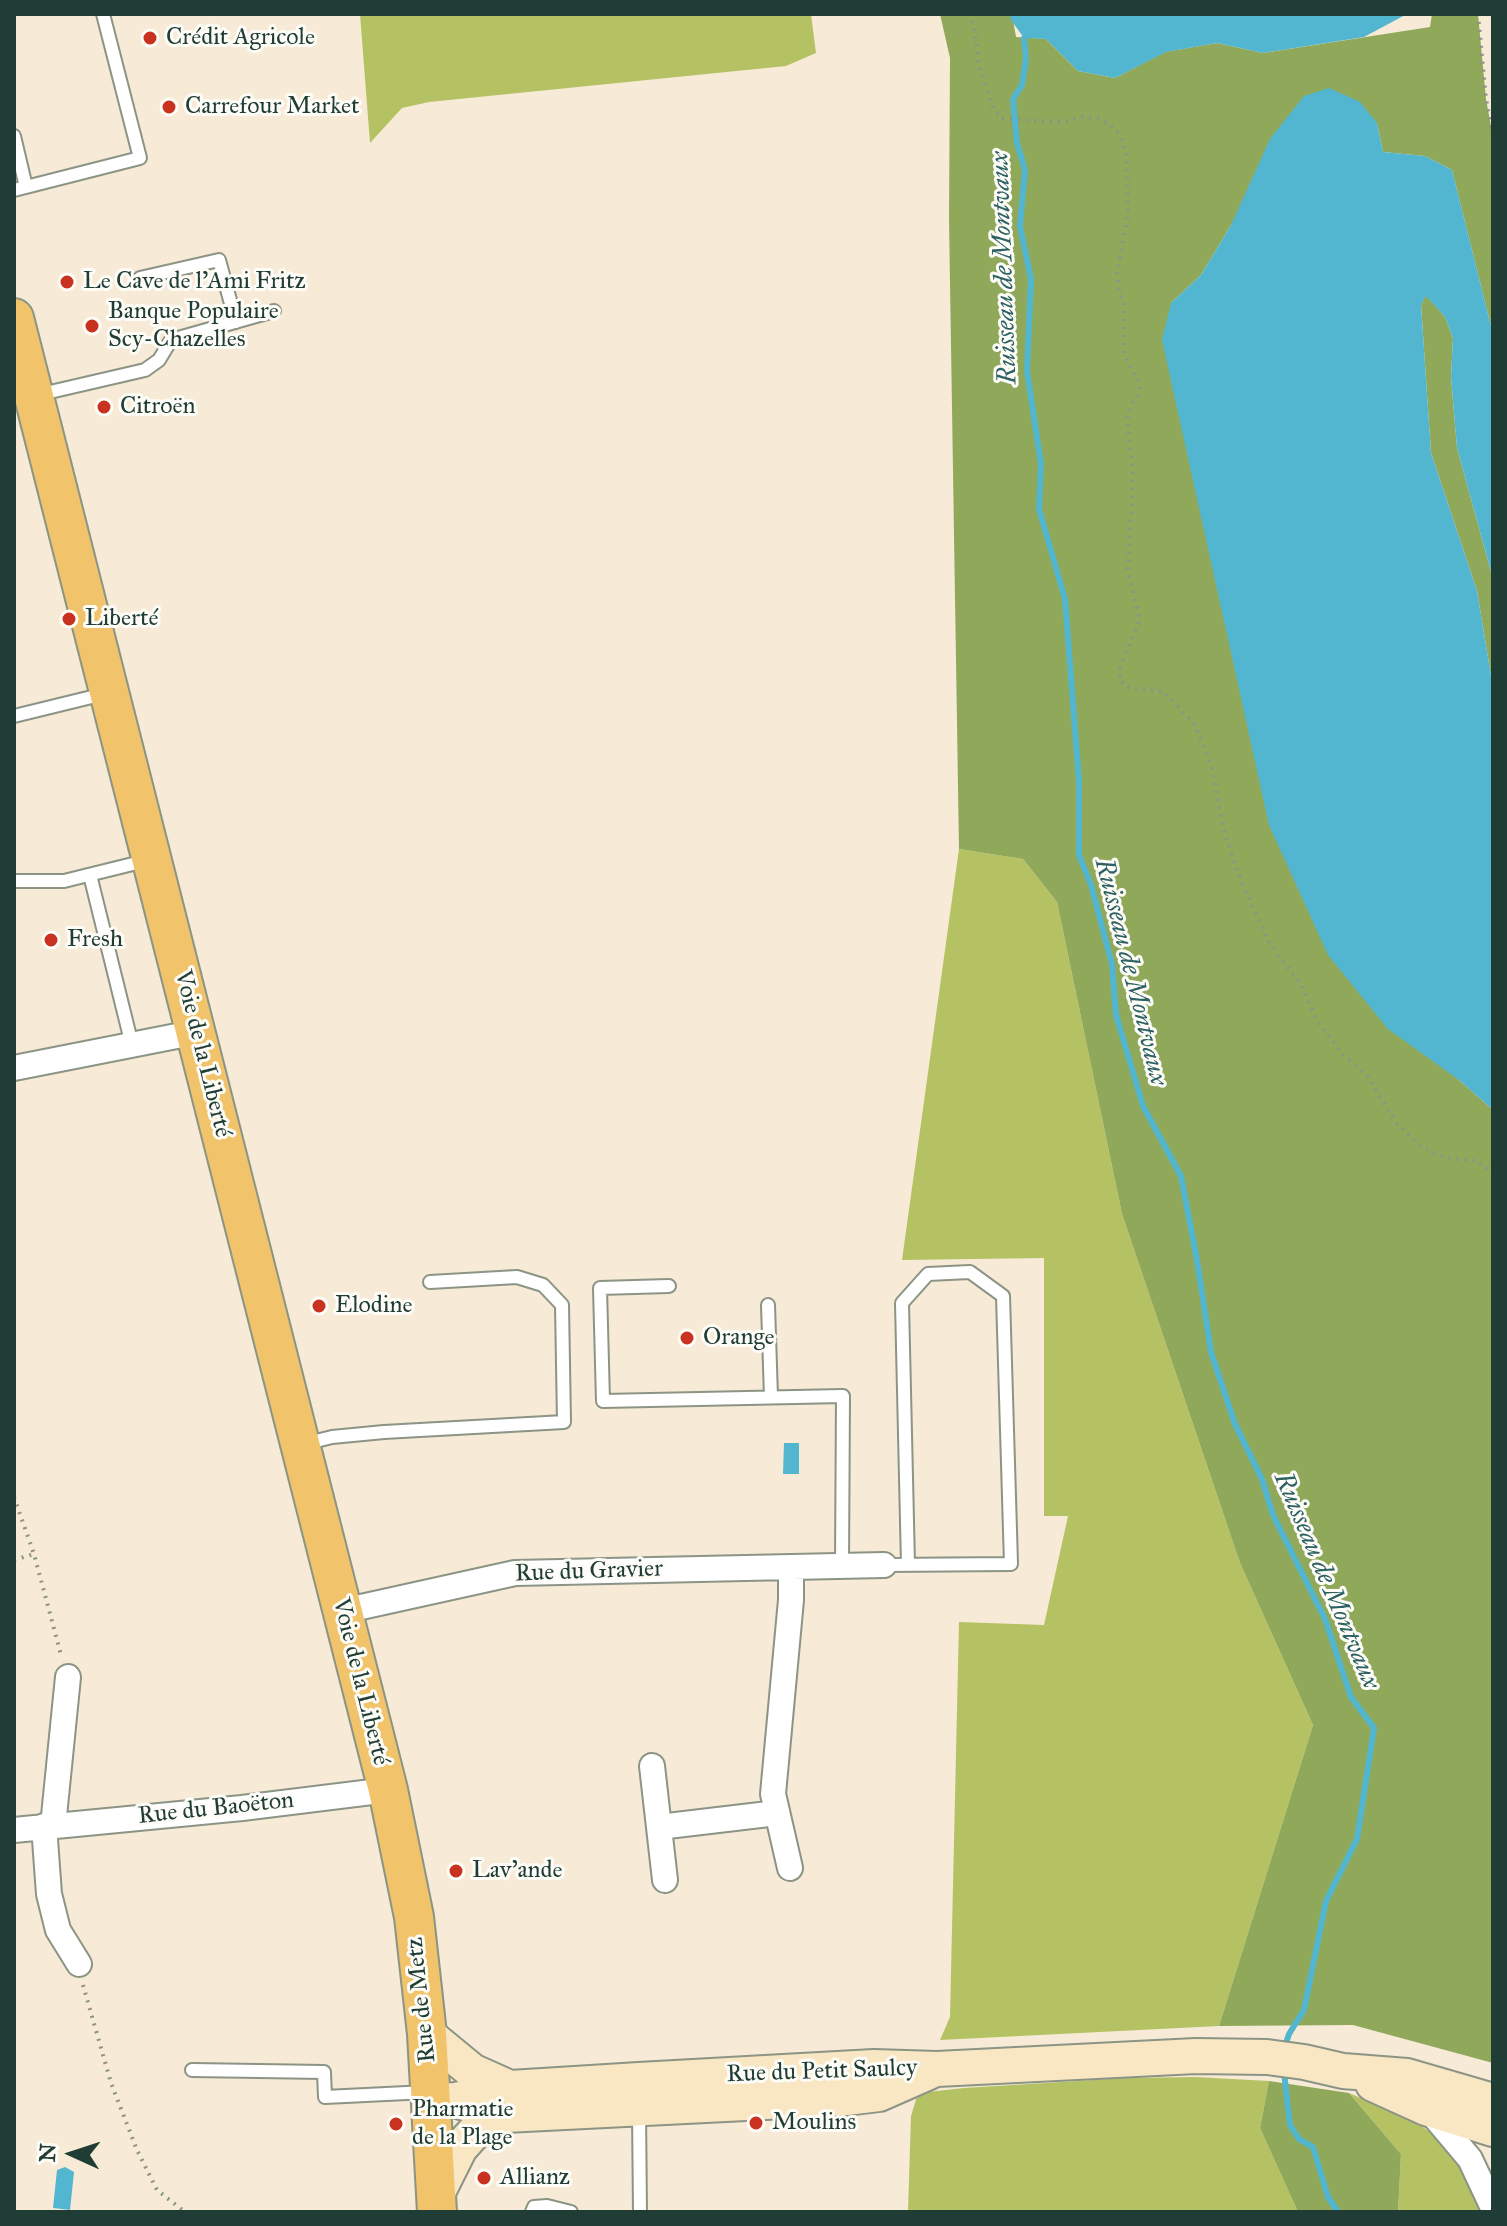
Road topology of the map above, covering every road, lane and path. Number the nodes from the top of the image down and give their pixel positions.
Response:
1 (103, 14) edge
2 (968, 14) edge
3 (1478, 14) edge
4 (14, 136) edge
5 (1493, 137) edge
6 (20, 189) edge
7 (140, 278) dead end
8 (274, 311) dead end
9 (14, 318) edge
10 (236, 322) junction
11 (34, 396) junction
12 (110, 692) junction
13 (14, 716) edge
14 (152, 859) junction
15 (90, 875) junction
16 (14, 881) edge
17 (197, 1032) junction
18 (132, 1045) junction
19 (14, 1068) edge
20 (1493, 1172) edge
21 (430, 1282) dead end
22 (669, 1286) dead end
23 (768, 1305) dead end
24 (771, 1397) junction
25 (301, 1445) junction
26 (14, 1497) edge
27 (34, 1554) junction
28 (14, 1560) edge
29 (842, 1565) junction
30 (896, 1565) junction
31 (791, 1567) junction
32 (343, 1611) junction
33 (68, 1677) joint
34 (652, 1766) dead end
35 (388, 1790) junction
36 (777, 1813) junction
37 (50, 1825) junction
38 (659, 1827) junction
39 (14, 1830) edge
40 (790, 1868) dead end
41 (665, 1880) dead end
42 (79, 1964) joint
43 (427, 2034) junction
44 (192, 2070) dead end
45 (1343, 2071) junction
46 (639, 2095) junction
47 (439, 2098) junction
48 (508, 2101) junction
49 (1493, 2101) edge
50 (1426, 2108) junction
51 (1493, 2129) edge
52 (437, 2204) edge
53 (1493, 2208) edge
54 (185, 2212) edge
55 (532, 2212) edge
56 (571, 2212) edge
57 (640, 2212) edge

1 - 6 lane
2 - 20 path
3 - 5 path
4 - 6 lane
7 - 10 lane
8 - 10 lane
9 - 11 main road, Voie de la Liberté
10 - 11 lane
11 - 12 main road, Voie de la Liberté
12 - 13 lane
12 - 14 main road, Voie de la Liberté
14 - 15 lane
14 - 17 main road, Voie de la Liberté
15 - 16 lane
15 - 18 lane
17 - 18 street
17 - 25 main road, Voie de la Liberté
18 - 19 street
21 - 25 lane
22 - 24 lane
23 - 24 lane
24 - 29 lane
25 - 32 main road, Voie de la Liberté
26 - 27 path
27 - 28 path
27 - 33 path
29 - 30 street, Rue du Gravier
29 - 31 street, Rue du Gravier
30 - 30 lane
31 - 32 street, Rue du Gravier
31 - 36 street
32 - 35 main road, Voie de la Liberté
33 - 37 street
34 - 38 street
35 - 37 street, Rue du Baoëton
35 - 43 main road, Rue de Metz
36 - 38 street
36 - 40 street
37 - 39 street, Rue du Baoëton
37 - 42 street
38 - 41 street
42 - 54 path
43 - 47 main road, Rue de Metz
43 - 48 main road, Rue du Petit Saulcy
44 - 47 lane
45 - 46 main road, Rue du Petit Saulcy
45 - 49 main road
45 - 50 main road
46 - 48 main road, Rue du Petit Saulcy
46 - 57 lane
47 - 48 main road, Rue du Petit Saulcy
47 - 52 main road, Rue de Metz
48 - 52 main road, Rue du Petit Saulcy
50 - 51 main road
50 - 53 street
55 - 56 lane

